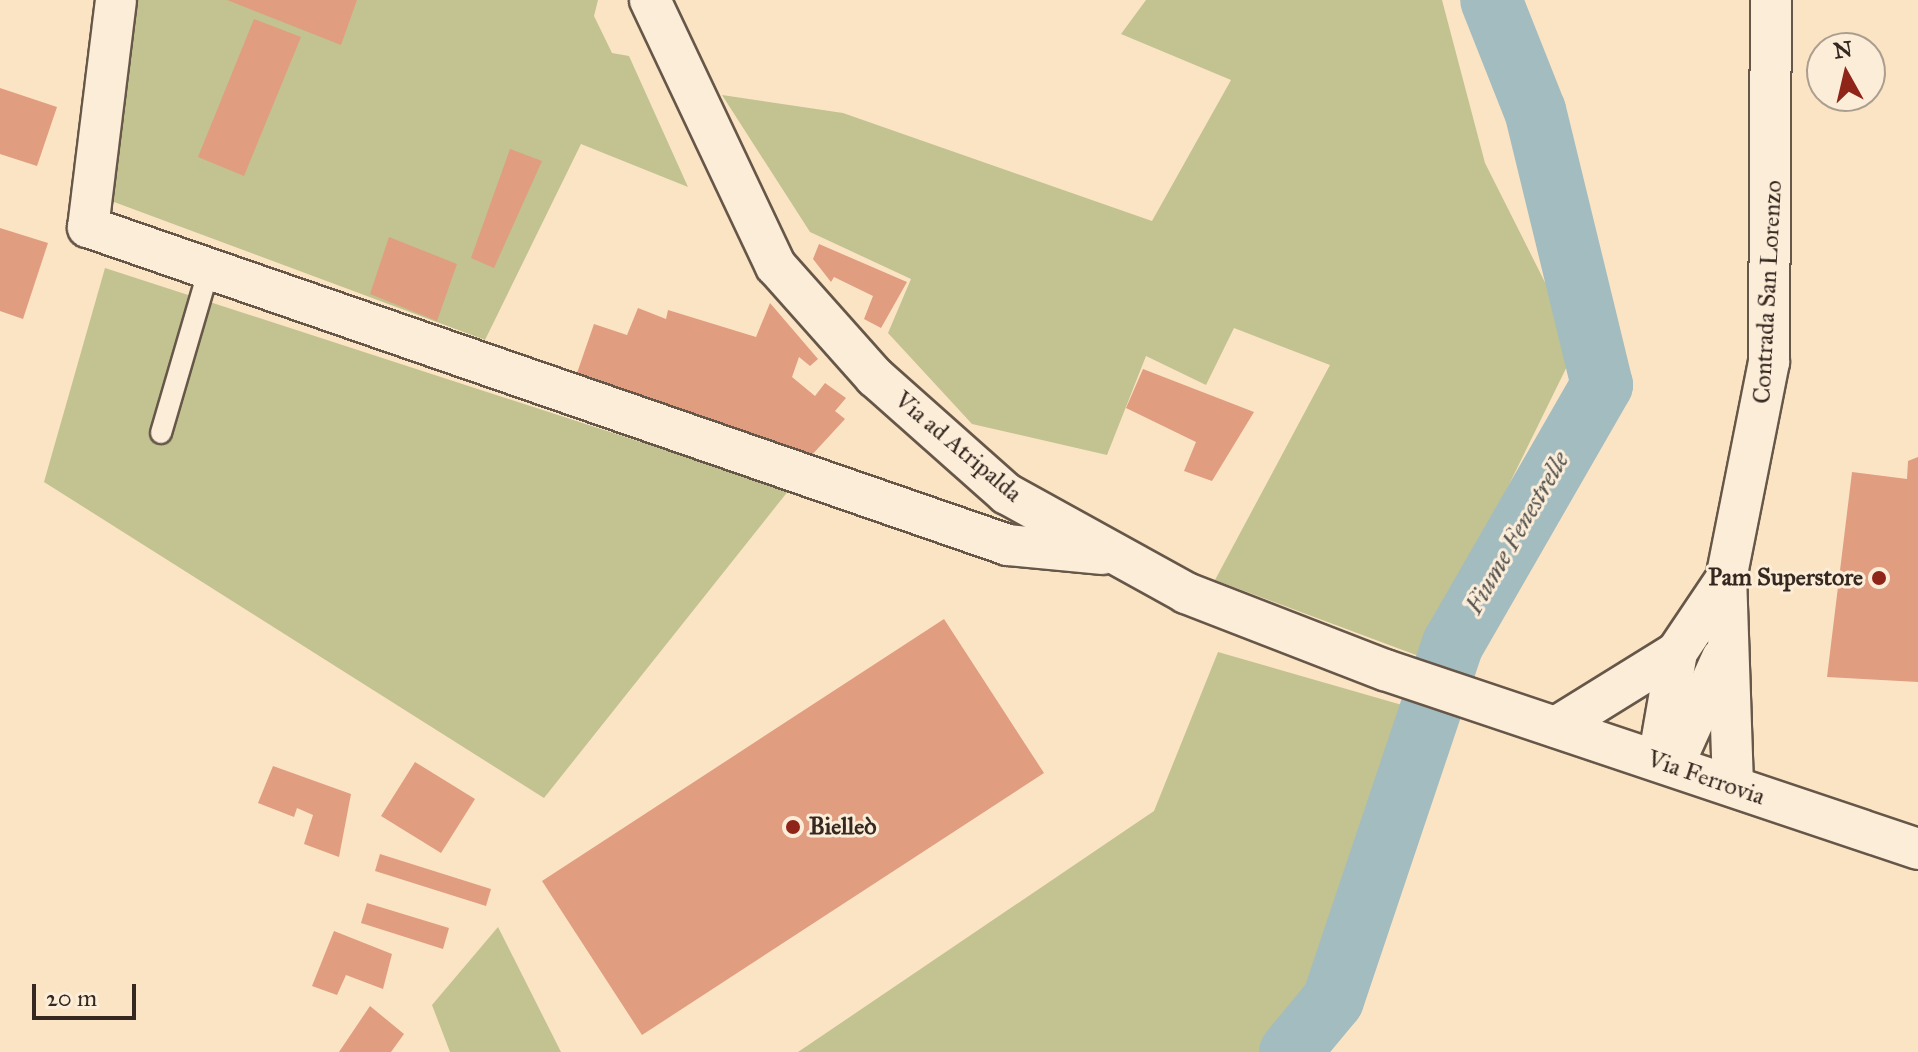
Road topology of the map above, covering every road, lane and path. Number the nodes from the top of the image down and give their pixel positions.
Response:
1 (116, 0) edge
2 (650, 0) edge
3 (1771, 0) edge
4 (209, 269) junction
5 (161, 433) dead end
6 (1118, 555) junction
7 (1726, 579) junction
8 (1730, 636) junction
9 (1677, 652) junction
10 (1494, 707) joint
11 (1556, 727) junction
12 (1665, 764) junction
13 (1733, 786) junction
14 (1918, 849) edge

1 - 4 street
2 - 6 street, Via ad Atripalda
3 - 7 street, Contrada San Lorenzo
4 - 5 lane
4 - 6 street
6 - 10 street, Via ad Atripalda
7 - 8 street, Contrada San Lorenzo
7 - 9 street, Contrada San Lorenzo
8 - 12 street, Contrada San Lorenzo
8 - 13 street, Contrada San Lorenzo
9 - 11 street, Contrada San Lorenzo
9 - 12 street, Contrada San Lorenzo
10 - 11 street, Via Ferrovia
11 - 12 street, Via Ferrovia
12 - 13 street, Via Ferrovia
13 - 14 street, Via Ferrovia

